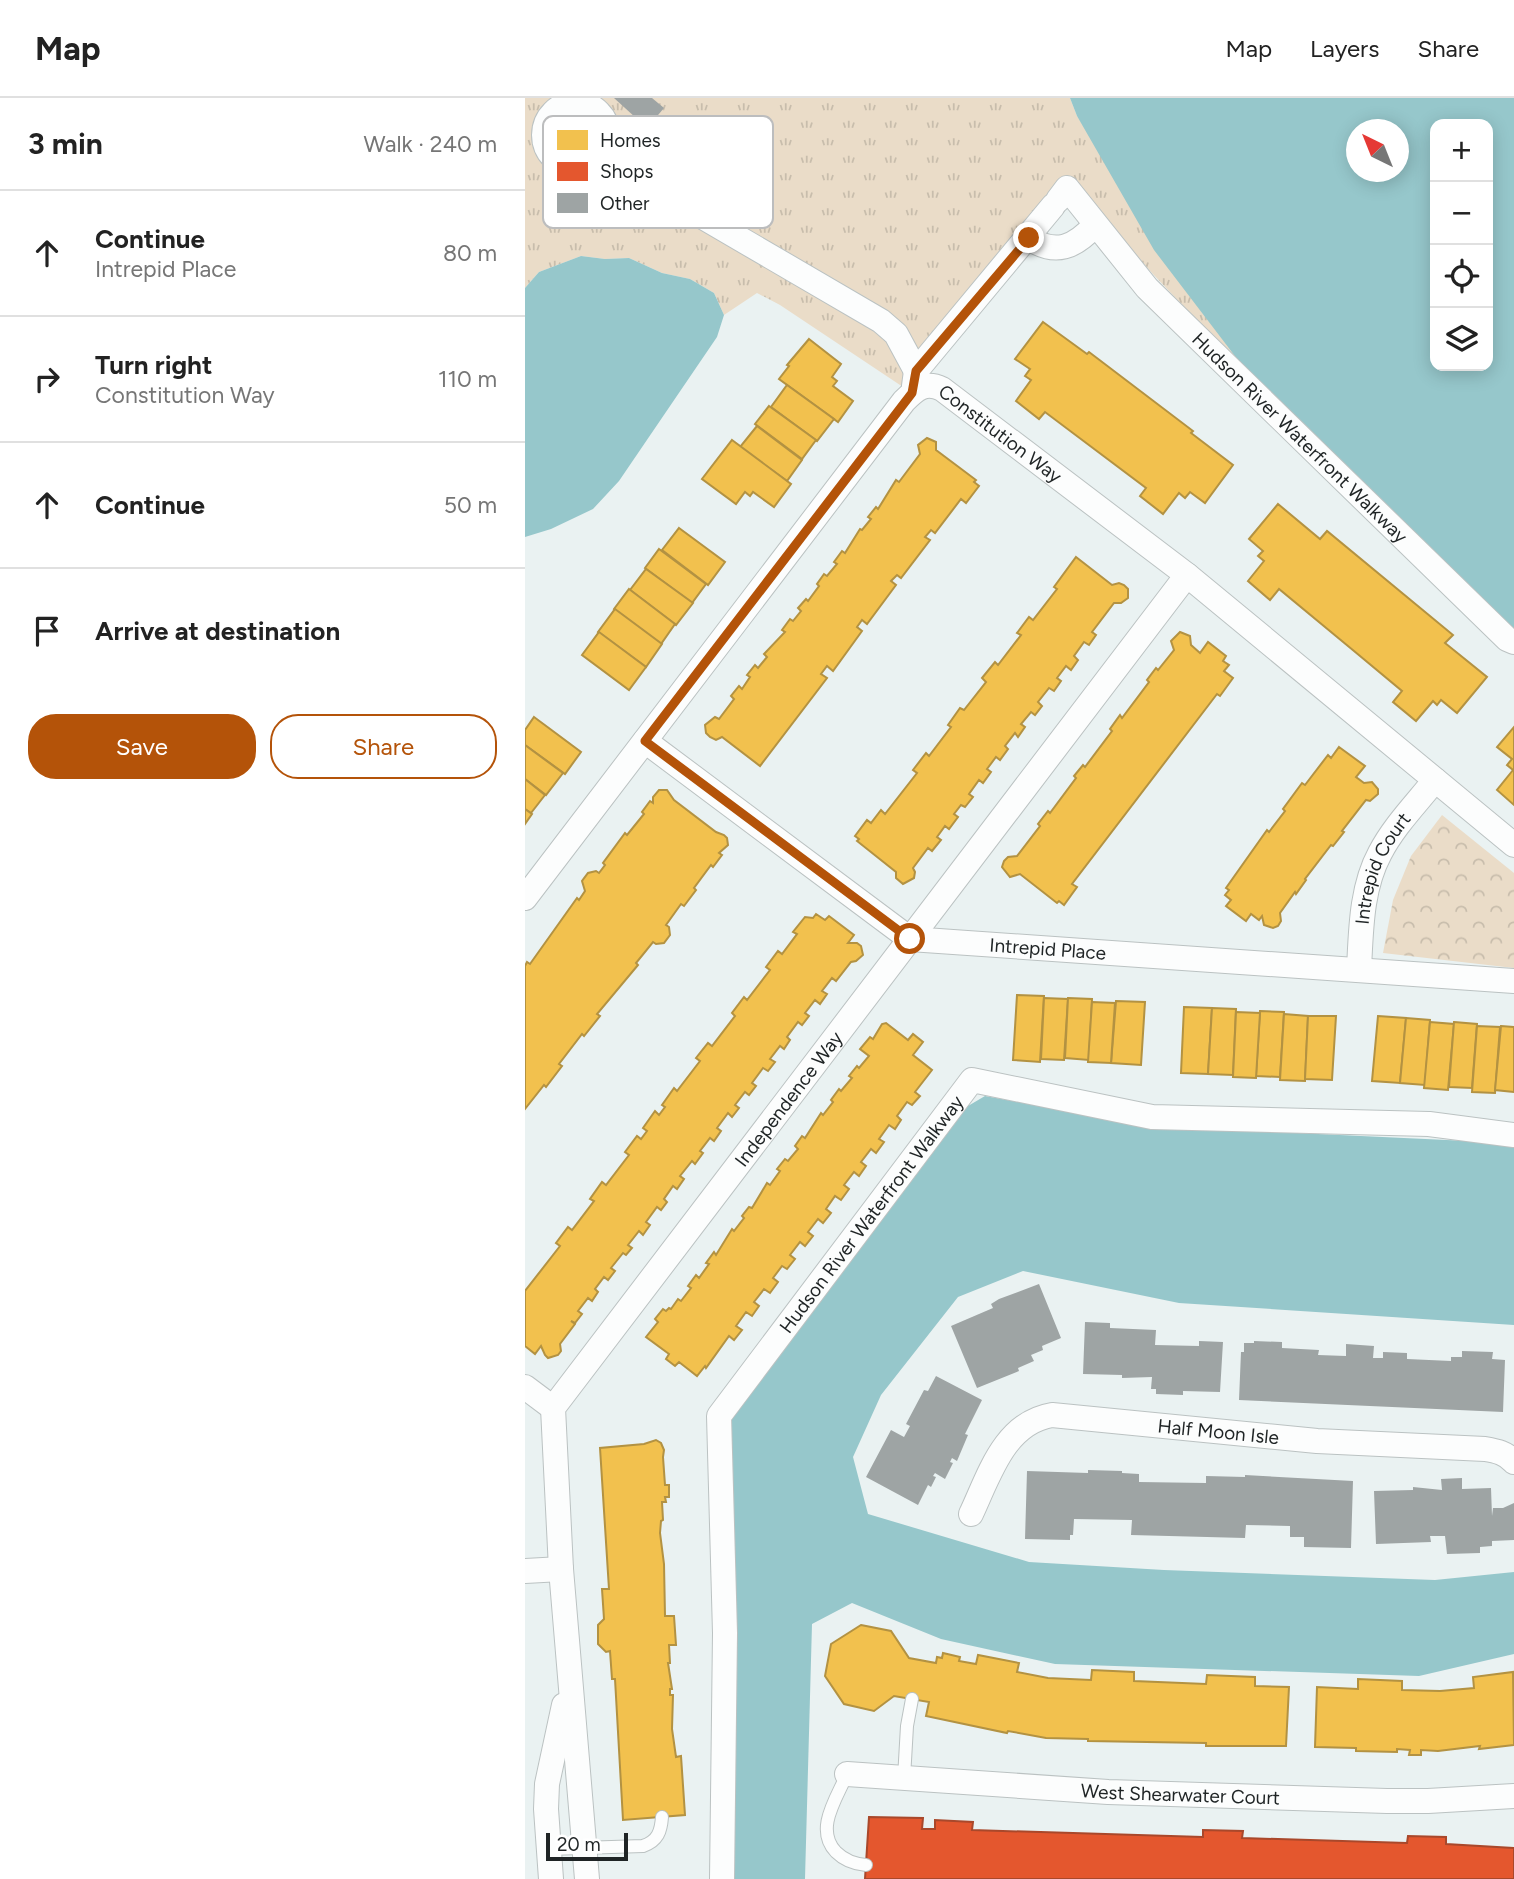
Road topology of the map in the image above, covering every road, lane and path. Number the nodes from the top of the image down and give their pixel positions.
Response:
1 (566, 101) edge
2 (552, 116) edge
3 (602, 116) edge
4 (1095, 225) junction
5 (722, 228) edge
6 (1029, 238) junction
7 (914, 382) junction
8 (1187, 575) junction
9 (1514, 642) edge
10 (645, 741) junction
11 (1435, 780) junction
12 (1514, 845) edge
13 (525, 898) edge
14 (910, 939) junction
15 (1359, 969) junction
16 (1514, 981) edge
17 (1514, 1135) edge
18 (525, 1387) edge
19 (553, 1408) junction
20 (1514, 1462) edge
21 (971, 1514) dead end
22 (561, 1569) junction
23 (525, 1571) edge
24 (569, 1677) junction
25 (912, 1699) dead end
26 (847, 1774) joint
27 (904, 1778) junction
28 (1514, 1796) edge
29 (662, 1817) dead end
30 (585, 1848) junction
31 (549, 1849) junction
32 (866, 1864) dead end
33 (551, 1879) edge
34 (587, 1879) edge
35 (722, 1879) edge

1 - 2 street
1 - 3 street
4 - 6 street
4 - 6 street, Hudson River Waterfront Walkway
4 - 9 street, Hudson River Waterfront Walkway
5 - 7 street
6 - 7 street, Hudson River Waterfront Walkway
7 - 8 street, Constitution Way
7 - 10 street, Constitution Way
8 - 11 street, Constitution Way
8 - 14 street, Independence Way
10 - 13 street, Constitution Way
10 - 14 street
11 - 12 street, Constitution Way
11 - 15 street, Intrepid Court
14 - 15 street, Intrepid Place
14 - 19 street, Independence Way
15 - 16 street, Intrepid Place
17 - 35 street, Hudson River Waterfront Walkway
18 - 19 street
19 - 22 street
20 - 21 street, Half Moon Isle
22 - 23 street
22 - 24 street
24 - 30 street
24 - 31 street
25 - 27 lane
26 - 27 street, West Shearwater Court
26 - 32 lane
27 - 28 street, West Shearwater Court
29 - 30 lane
30 - 31 lane
30 - 34 street
31 - 33 street

